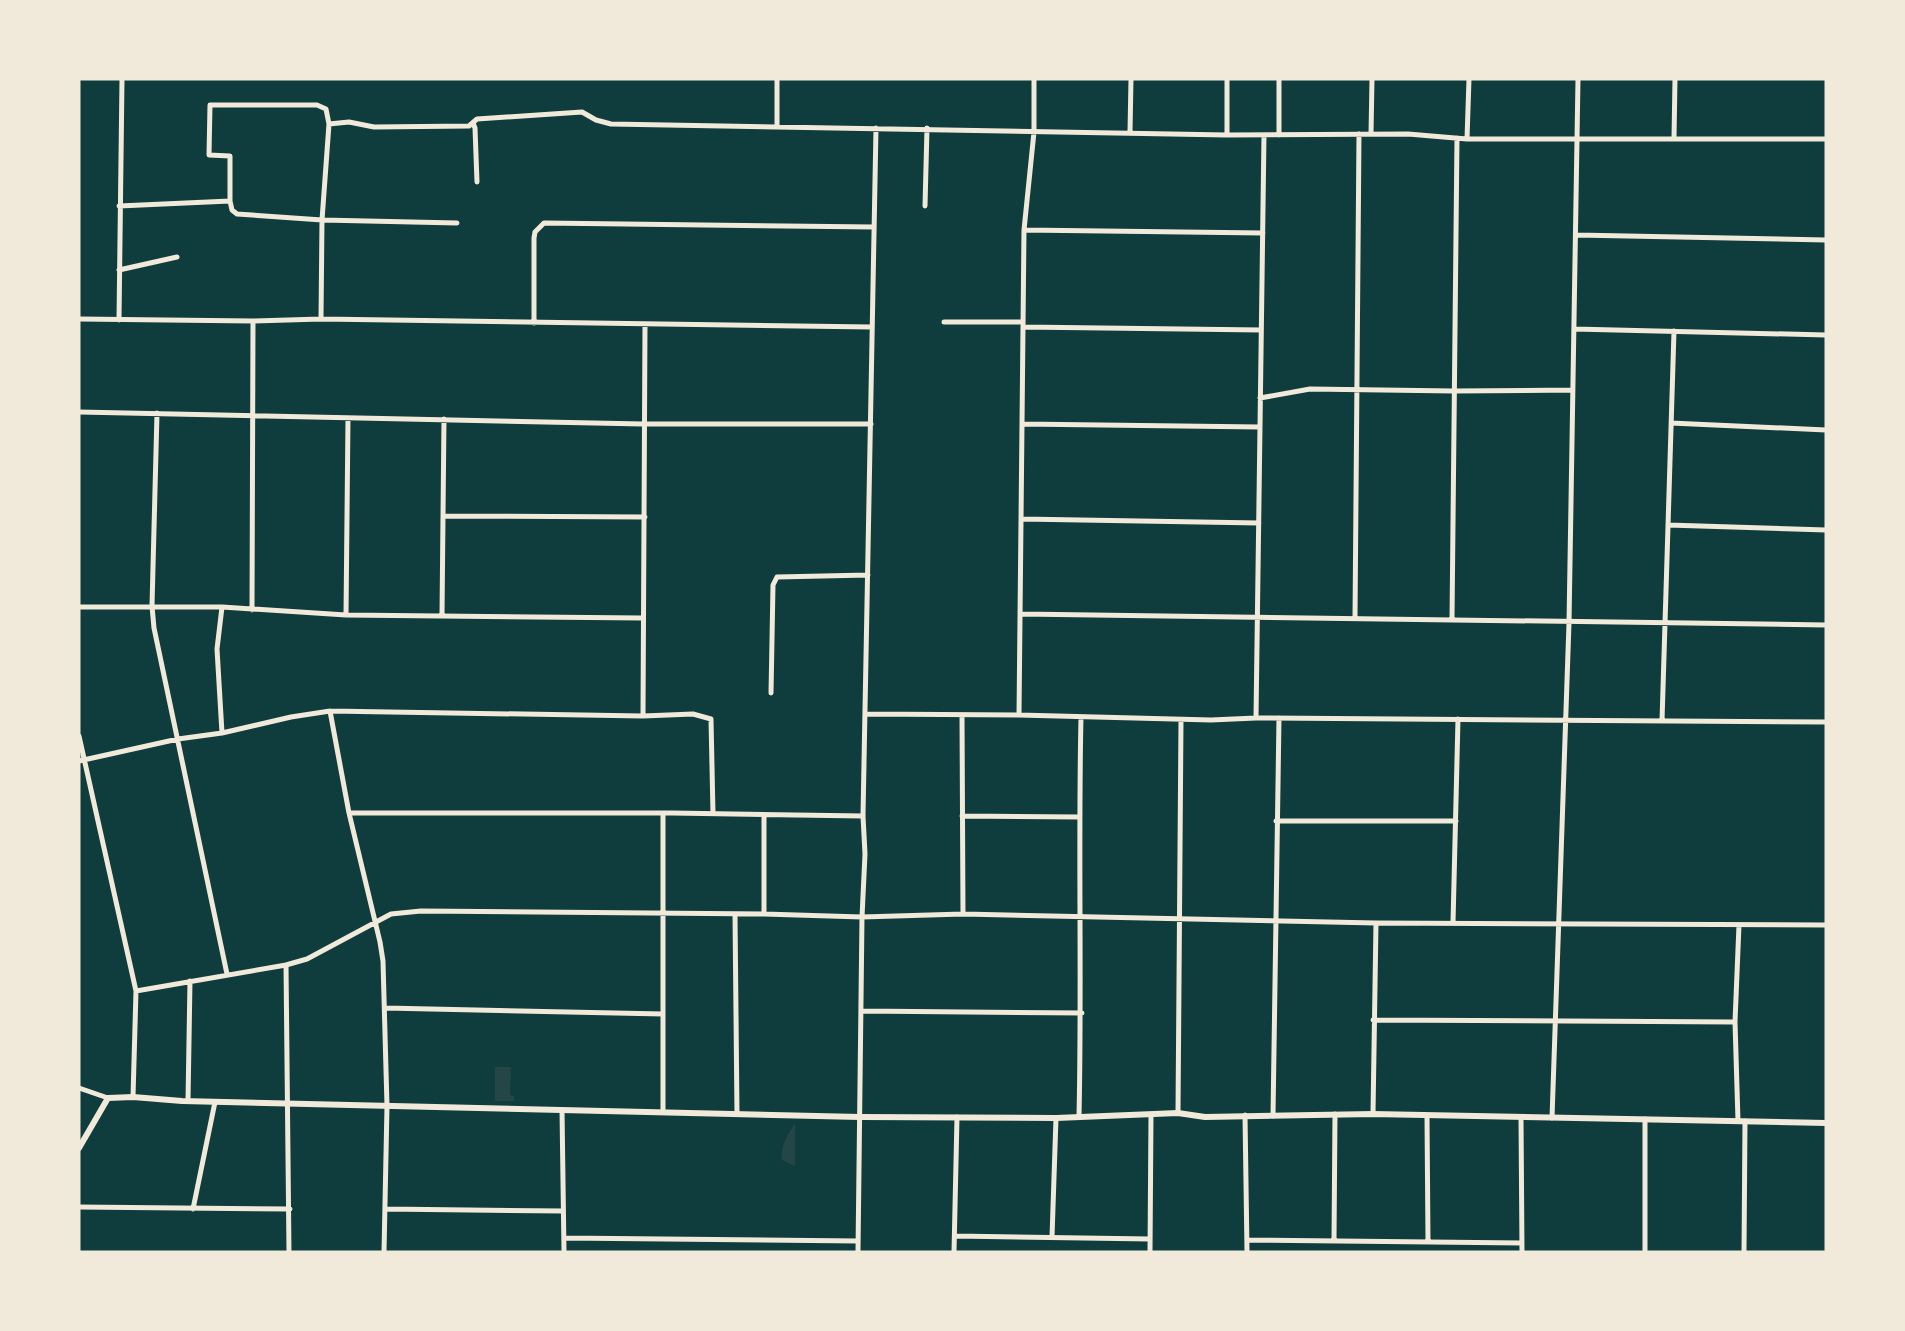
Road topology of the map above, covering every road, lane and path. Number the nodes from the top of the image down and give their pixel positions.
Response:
1 (122, 79) edge
2 (777, 79) edge
3 (1034, 79) edge
4 (1131, 79) edge
5 (1227, 79) edge
6 (1279, 79) edge
7 (1372, 79) edge
8 (1469, 79) edge
9 (1578, 79) edge
10 (1675, 79) edge
11 (473, 123) junction
12 (330, 124) junction
13 (777, 126) junction
14 (876, 128) junction
15 (927, 128) junction
16 (1034, 132) junction
17 (1130, 132) junction
18 (1359, 134) junction
19 (1371, 134) junction
20 (1227, 135) junction
21 (1264, 135) junction
22 (1279, 135) junction
23 (1457, 138) junction
24 (1674, 138) junction
25 (1468, 139) junction
26 (1826, 139) edge
27 (1578, 140) junction
28 (477, 182) dead end
29 (230, 201) junction
30 (119, 206) junction
31 (925, 206) dead end
32 (322, 220) junction
33 (457, 223) dead end
34 (874, 227) junction
35 (1024, 230) junction
36 (1263, 233) junction
37 (1576, 234) junction
38 (1826, 240) edge
39 (177, 257) dead end
40 (119, 270) junction
41 (79, 319) edge
42 (321, 319) junction
43 (118, 320) junction
44 (253, 321) junction
45 (944, 322) dead end
46 (534, 323) junction
47 (645, 324) junction
48 (1023, 325) junction
49 (871, 327) junction
50 (1574, 329) junction
51 (1261, 330) junction
52 (1674, 331) junction
53 (1826, 335) edge
54 (1357, 390) junction
55 (1573, 390) junction
56 (1454, 391) junction
57 (1260, 398) junction
58 (79, 412) edge
59 (157, 413) junction
60 (252, 416) junction
61 (348, 418) junction
62 (444, 419) junction
63 (1671, 423) junction
64 (643, 424) junction
65 (1022, 424) junction
66 (871, 425) junction
67 (1260, 427) junction
68 (1826, 430) edge
69 (443, 516) junction
70 (645, 517) junction
71 (1021, 519) junction
72 (1259, 523) junction
73 (1668, 525) junction
74 (1826, 530) edge
75 (868, 575) junction
76 (152, 606) junction
77 (79, 607) edge
78 (222, 607) junction
79 (252, 610) junction
80 (1021, 614) junction
81 (346, 615) junction
82 (442, 615) junction
83 (642, 618) junction
84 (1257, 618) junction
85 (1355, 618) junction
86 (1452, 620) junction
87 (1569, 623) junction
88 (1667, 623) junction
89 (1826, 625) edge
90 (771, 693) dead end
91 (330, 711) junction
92 (866, 714) junction
93 (962, 715) junction
94 (1019, 715) junction
95 (643, 716) junction
96 (1081, 717) junction
97 (1256, 718) junction
98 (1279, 719) junction
99 (1458, 719) junction
100 (1181, 720) junction
101 (1565, 721) junction
102 (1662, 721) junction
103 (1826, 722) edge
104 (222, 733) junction
105 (79, 736) edge
106 (178, 739) junction
107 (81, 760) edge
108 (349, 813) junction
109 (663, 813) junction
110 (713, 814) junction
111 (764, 815) junction
112 (863, 816) junction
113 (962, 816) junction
114 (1079, 817) junction
115 (1276, 821) junction
116 (1456, 821) junction
117 (662, 913) junction
118 (735, 914) junction
119 (764, 914) junction
120 (963, 914) junction
121 (862, 917) junction
122 (1080, 918) junction
123 (1179, 920) junction
124 (374, 921) junction
125 (1276, 921) junction
126 (1377, 923) junction
127 (1453, 923) junction
128 (1560, 924) junction
129 (1739, 925) junction
130 (1826, 925) edge
131 (286, 965) junction
132 (228, 974) junction
133 (190, 981) junction
134 (136, 991) junction
135 (385, 1008) junction
136 (862, 1011) junction
137 (1082, 1013) junction
138 (663, 1014) junction
139 (1373, 1020) junction
140 (1555, 1022) junction
141 (1735, 1022) junction
142 (79, 1088) edge
143 (133, 1097) junction
144 (108, 1098) junction
145 (188, 1101) junction
146 (215, 1102) junction
147 (289, 1103) junction
148 (387, 1106) junction
149 (562, 1110) junction
150 (663, 1112) junction
151 (737, 1114) junction
152 (1178, 1114) junction
153 (1335, 1114) junction
154 (1373, 1114) junction
155 (1151, 1115) junction
156 (1245, 1115) junction
157 (1079, 1116) junction
158 (1273, 1116) junction
159 (1427, 1116) junction
160 (860, 1117) junction
161 (957, 1117) junction
162 (1056, 1118) junction
163 (1521, 1118) junction
164 (1552, 1118) junction
165 (1644, 1119) junction
166 (1741, 1121) junction
167 (1826, 1123) edge
168 (79, 1148) edge
169 (79, 1207) edge
170 (193, 1209) junction
171 (290, 1209) junction
172 (385, 1209) junction
173 (563, 1211) junction
174 (954, 1236) junction
175 (1052, 1237) junction
176 (564, 1238) junction
177 (1150, 1239) junction
178 (1248, 1240) junction
179 (1334, 1240) junction
180 (858, 1241) junction
181 (1428, 1242) junction
182 (1522, 1243) junction
183 (289, 1252) edge
184 (384, 1252) edge
185 (564, 1252) edge
186 (858, 1252) edge
187 (954, 1252) edge
188 (1150, 1252) edge
189 (1247, 1252) edge
190 (1522, 1252) edge
191 (1645, 1252) edge
192 (1744, 1252) edge

1 - 30 street
2 - 13 street
3 - 16 street
4 - 17 street
5 - 20 street
6 - 22 street
7 - 19 street
8 - 25 street
9 - 27 street
10 - 24 street
11 - 12 street
11 - 13 street
11 - 28 street
12 - 29 street
12 - 32 street
13 - 14 street
14 - 15 street
14 - 34 street
15 - 16 street
15 - 31 street
16 - 17 street
16 - 35 street
17 - 20 street
18 - 19 street
18 - 22 street
18 - 54 street
19 - 23 street
20 - 21 street
21 - 22 street
21 - 36 street
23 - 25 street
23 - 56 street
24 - 26 street
24 - 27 street
25 - 27 street
27 - 37 street
29 - 30 street
29 - 32 street
30 - 40 street
32 - 33 street
32 - 42 street
34 - 46 street
34 - 49 street
35 - 36 street
35 - 48 street
36 - 51 street
37 - 38 street
37 - 50 street
39 - 40 street
40 - 43 street
41 - 43 street
42 - 44 street
42 - 46 street
43 - 44 street
44 - 60 street
45 - 48 street
46 - 47 street
47 - 49 street
47 - 64 street
48 - 51 street
48 - 65 street
49 - 66 street
50 - 52 street
50 - 55 street
51 - 57 street
52 - 53 street
52 - 63 street
54 - 56 street
54 - 57 street
54 - 85 street
55 - 56 street
55 - 87 street
56 - 86 street
57 - 67 street
58 - 59 street
59 - 60 street
59 - 76 street
60 - 61 street
60 - 79 street
61 - 62 street
61 - 81 street
62 - 64 street
62 - 69 street
63 - 68 street
63 - 73 street
64 - 66 street
64 - 70 street
65 - 67 street
65 - 71 street
66 - 75 street
67 - 72 street
69 - 70 street
69 - 82 street
70 - 83 street
71 - 72 street
71 - 80 street
72 - 84 street
73 - 74 street
73 - 88 street
75 - 90 street
75 - 92 street
76 - 77 street
76 - 78 street
76 - 106 street
78 - 79 street
78 - 104 street
79 - 81 street
80 - 84 street
80 - 94 street
81 - 82 street
82 - 83 street
83 - 95 street
84 - 85 street
84 - 97 street
85 - 86 street
86 - 87 street
87 - 88 street
87 - 101 street
88 - 89 street
88 - 102 street
91 - 95 street
91 - 104 street
91 - 108 street
92 - 93 street
92 - 112 street
93 - 94 street
93 - 113 street
94 - 96 street
95 - 110 street
96 - 100 street
96 - 114 street
97 - 98 street
97 - 100 street
98 - 99 street
98 - 115 street
99 - 101 street
99 - 116 street
100 - 123 street
101 - 102 street
101 - 128 street
102 - 103 street
104 - 106 street
105 - 107 street
106 - 107 street
106 - 132 street
107 - 134 street
108 - 109 street
108 - 124 street
109 - 110 street
109 - 117 street
110 - 111 street
111 - 112 street
111 - 119 street
112 - 121 street
113 - 114 street
113 - 120 street
114 - 122 street
115 - 116 street
115 - 125 street
116 - 127 street
117 - 118 street
117 - 124 street
117 - 138 street
118 - 119 street
118 - 151 street
119 - 121 street
120 - 121 street
120 - 122 street
121 - 136 street
122 - 123 street
122 - 137 street
123 - 125 street
123 - 152 street
124 - 131 street
124 - 135 street
125 - 126 street
125 - 158 street
126 - 127 street
126 - 139 street
127 - 128 street
128 - 129 street
128 - 140 street
129 - 130 street
129 - 141 street
131 - 132 street
131 - 147 street
132 - 133 street
133 - 134 street
133 - 145 street
134 - 143 street
135 - 138 street
135 - 148 street
136 - 137 street
136 - 160 street
137 - 157 street
138 - 150 street
139 - 140 street
139 - 154 street
140 - 141 street
140 - 164 street
141 - 166 street
142 - 144 street
143 - 144 street
143 - 145 street
144 - 168 street
145 - 146 street
146 - 147 street
146 - 170 street
147 - 148 street
147 - 171 street
148 - 149 street
148 - 172 street
149 - 150 street
149 - 173 street
150 - 151 street
151 - 160 street
152 - 155 street
152 - 156 street
153 - 154 street
153 - 158 street
153 - 179 street
154 - 159 street
155 - 157 street
155 - 177 street
156 - 158 street
156 - 178 street
157 - 162 street
159 - 163 street
159 - 181 street
160 - 161 street
160 - 180 street
161 - 162 street
161 - 174 street
162 - 175 street
163 - 164 street
163 - 182 street
164 - 165 street
165 - 166 street
165 - 191 street
166 - 167 street
166 - 192 street
169 - 170 street
170 - 171 street
171 - 183 street
172 - 173 street
172 - 184 street
173 - 176 street
174 - 175 street
174 - 187 street
175 - 177 street
176 - 180 street
176 - 185 street
177 - 188 street
178 - 179 street
178 - 189 street
179 - 181 street
180 - 186 street
181 - 182 street
182 - 190 street

